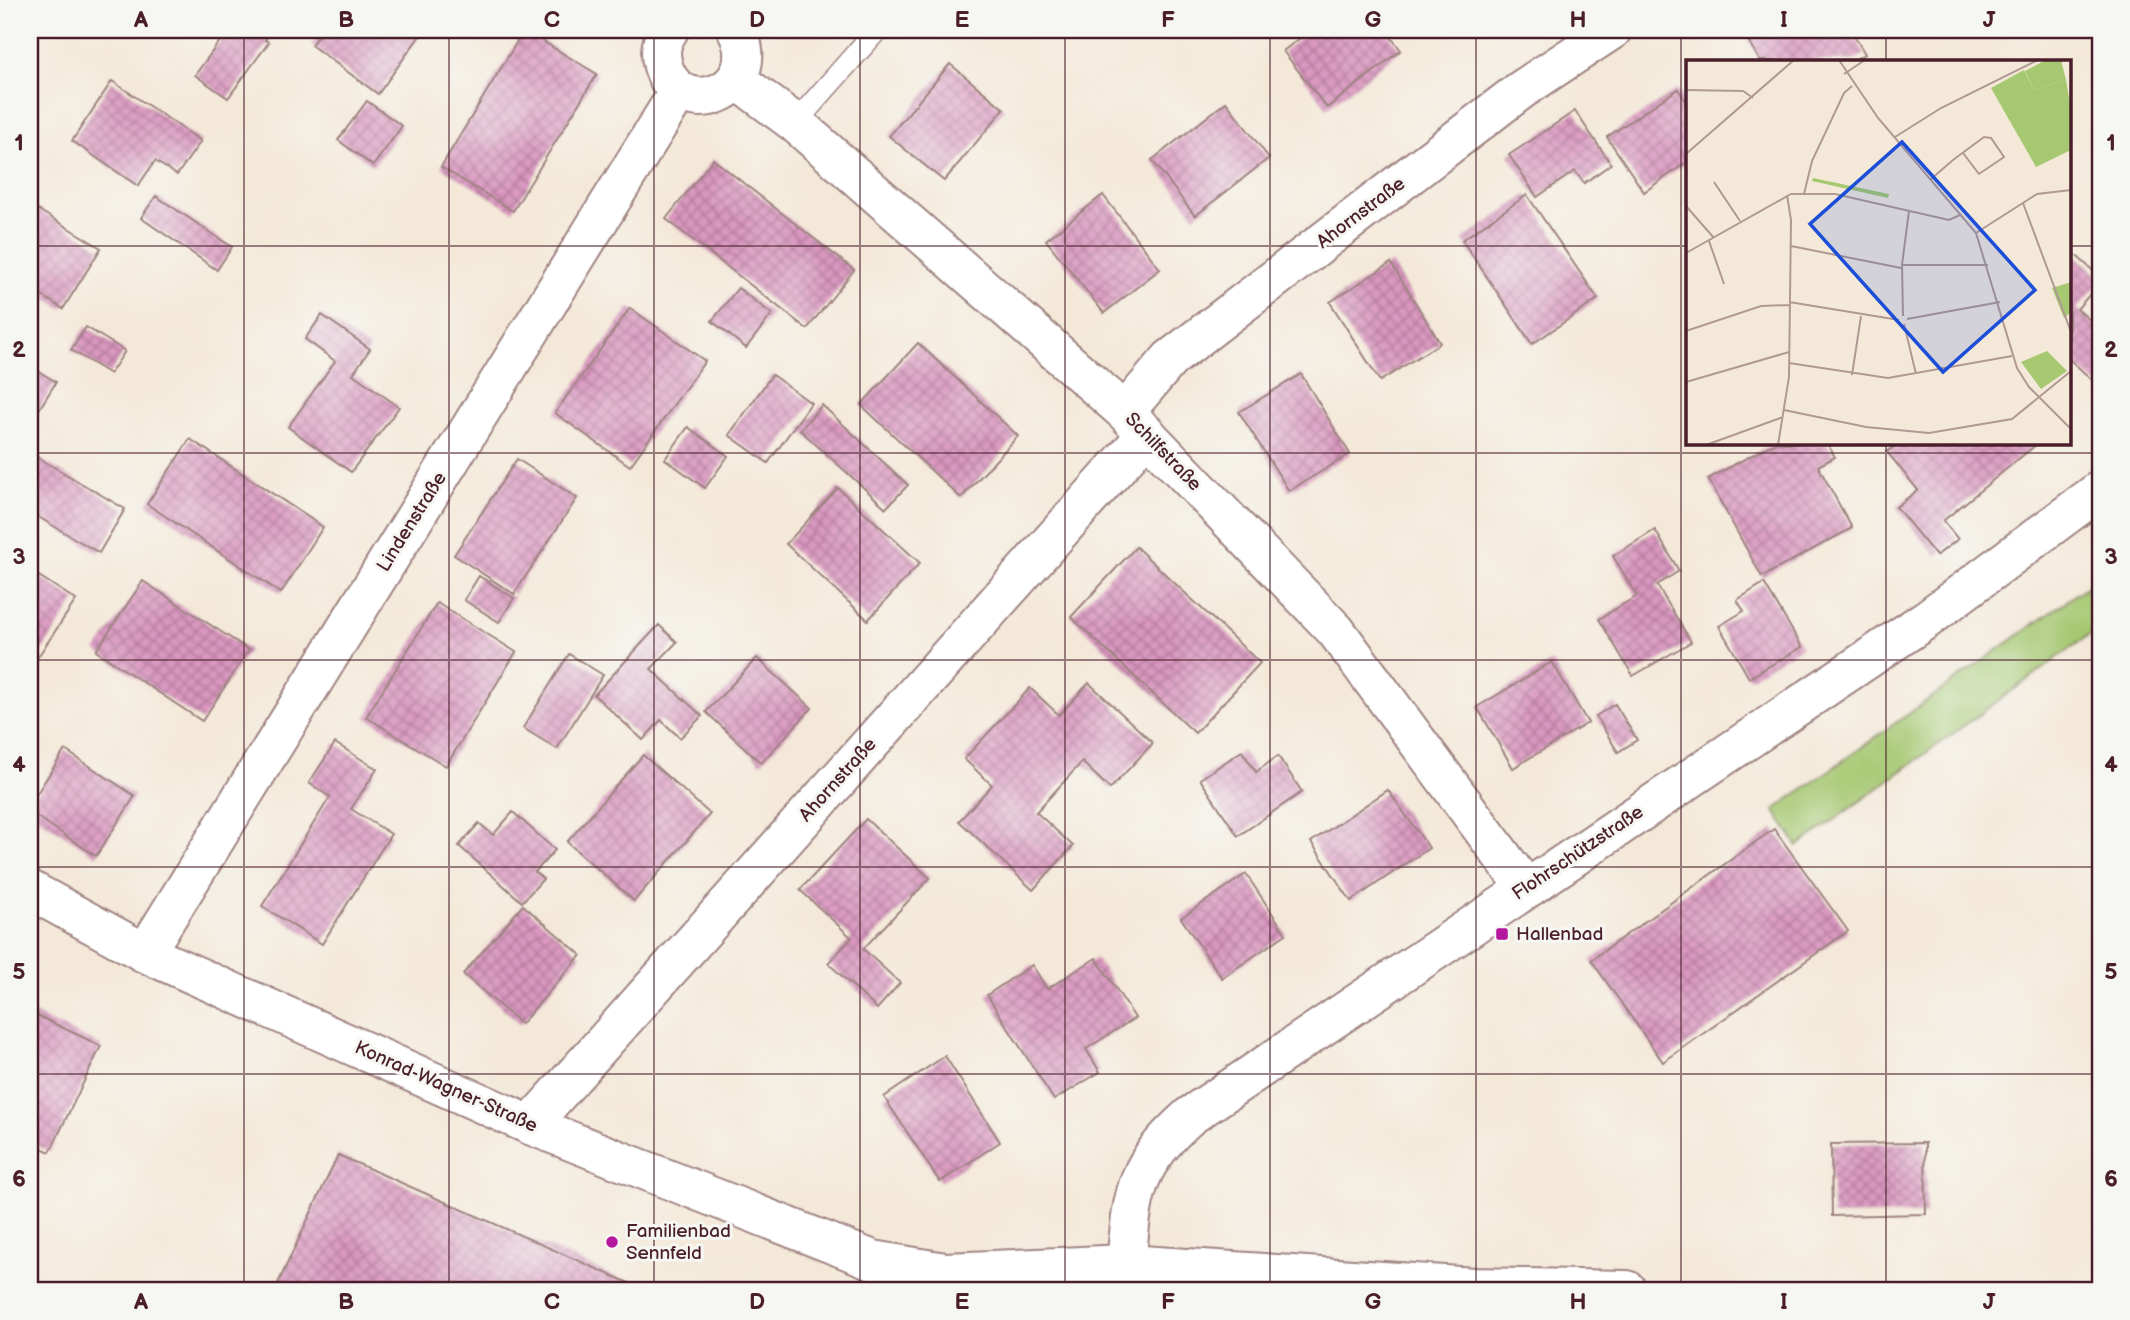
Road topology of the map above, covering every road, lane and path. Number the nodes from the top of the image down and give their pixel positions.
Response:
1 (737, 30) edge
2 (877, 30) edge
3 (1612, 30) edge
4 (664, 31) edge
5 (737, 79) junction
6 (680, 91) junction
7 (795, 123) junction
8 (1136, 423) junction
9 (2100, 490) edge
10 (1525, 887) junction
11 (30, 890) edge
12 (145, 953) junction
13 (530, 1125) junction
14 (1126, 1264) junction
15 (871, 1275) edge
16 (1624, 1290) edge

1 - 5 street
2 - 7 lane
3 - 8 street, Ahornstraße
4 - 6 street
5 - 6 street
5 - 7 street, Schilfstraße
6 - 12 street, Lindenstraße
7 - 8 street, Schilfstraße
8 - 10 street, Schilfstraße
8 - 13 street, Ahornstraße
9 - 10 street, Flohrschützstraße
10 - 14 street, Flohrschützstraße
11 - 12 street, Konrad-Wagner-Straße
12 - 13 street, Konrad-Wagner-Straße
13 - 15 street, Konrad-Wagner-Straße
14 - 15 street, Konrad-Wagner-Straße
14 - 16 street, Konrad-Wagner-Straße

